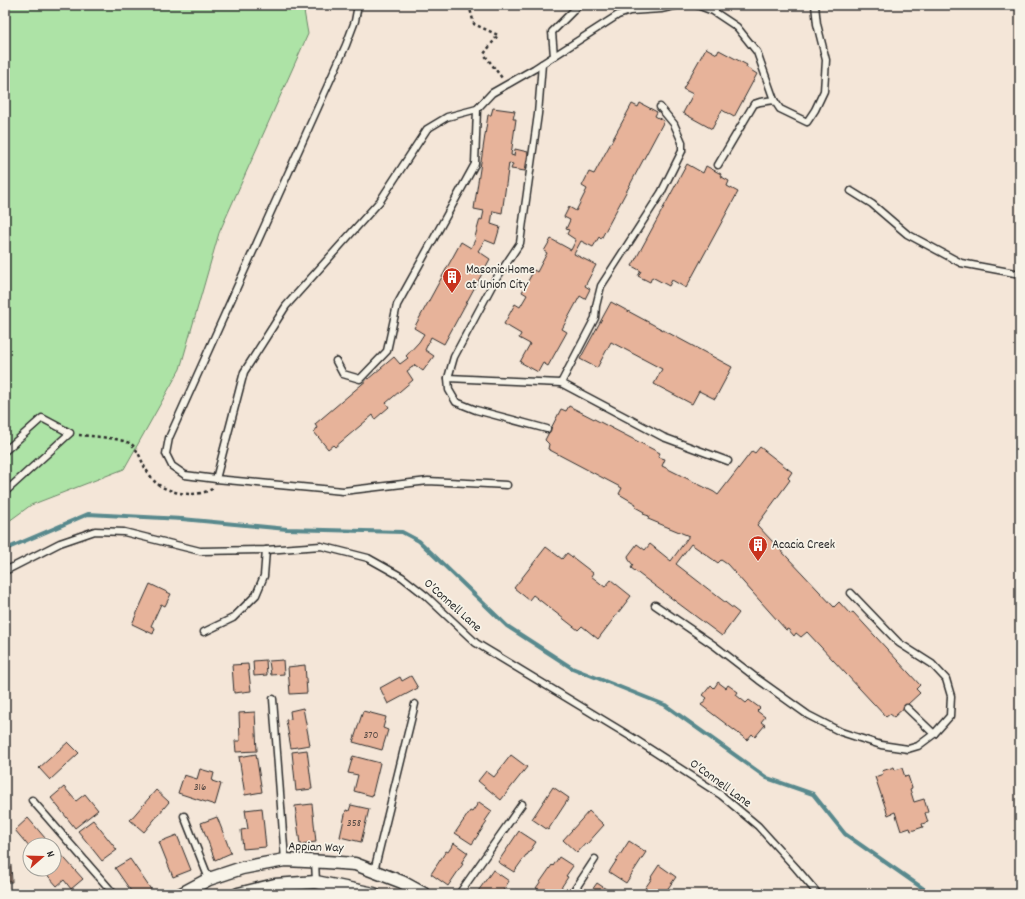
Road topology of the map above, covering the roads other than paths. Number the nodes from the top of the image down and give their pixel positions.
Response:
1 (358, 5) edge
2 (579, 5) edge
3 (679, 5) edge
4 (697, 5) edge
5 (815, 5) edge
6 (554, 56) junction
7 (542, 64) junction
8 (774, 100) junction
9 (660, 107) dead end
10 (477, 109) junction
11 (718, 164) dead end
12 (851, 191) dead end
13 (1020, 274) edge
14 (336, 361) dead end
15 (448, 378) junction
16 (561, 383) junction
17 (547, 429) dead end
18 (5, 451) edge
19 (728, 461) dead end
20 (216, 479) junction
21 (507, 485) dead end
22 (5, 492) edge
23 (266, 550) junction
24 (5, 571) edge
25 (851, 593) dead end
26 (655, 605) dead end
27 (204, 632) dead end
28 (273, 699) dead end
29 (415, 704) dead end
30 (907, 708) dead end
31 (934, 734) junction
32 (32, 800) dead end
33 (522, 804) dead end
34 (184, 816) dead end
35 (595, 859) dead end
36 (285, 860) junction
37 (315, 861) junction
38 (374, 871) junction
39 (209, 879) junction
40 (316, 882) junction
41 (245, 893) edge
42 (114, 894) edge
43 (182, 894) edge
44 (374, 894) edge
45 (424, 894) edge
46 (459, 894) edge
47 (572, 894) edge
48 (818, 894) edge

1 - 20 lane
2 - 6 lane
3 - 6 lane
4 - 8 lane
5 - 8 lane
6 - 7 lane
7 - 10 lane
7 - 15 lane
8 - 11 lane
9 - 16 lane
10 - 14 lane
10 - 20 lane
12 - 13 lane
15 - 16 lane
15 - 17 lane
16 - 19 lane
18 - 22 lane
20 - 21 lane
23 - 24 lane, O’Connell Lane
23 - 27 lane
23 - 48 lane, O’Connell Lane
25 - 31 lane
26 - 31 lane
28 - 36 lane
29 - 38 lane
30 - 31 lane
32 - 42 lane
33 - 46 lane
34 - 39 lane
35 - 47 lane
36 - 37 street, Appian Way
36 - 39 street, Appian Way
37 - 38 street, Appian Way
37 - 40 lane
38 - 45 street, Appian Way
39 - 43 street, Appian Way
40 - 41 street
40 - 44 street

